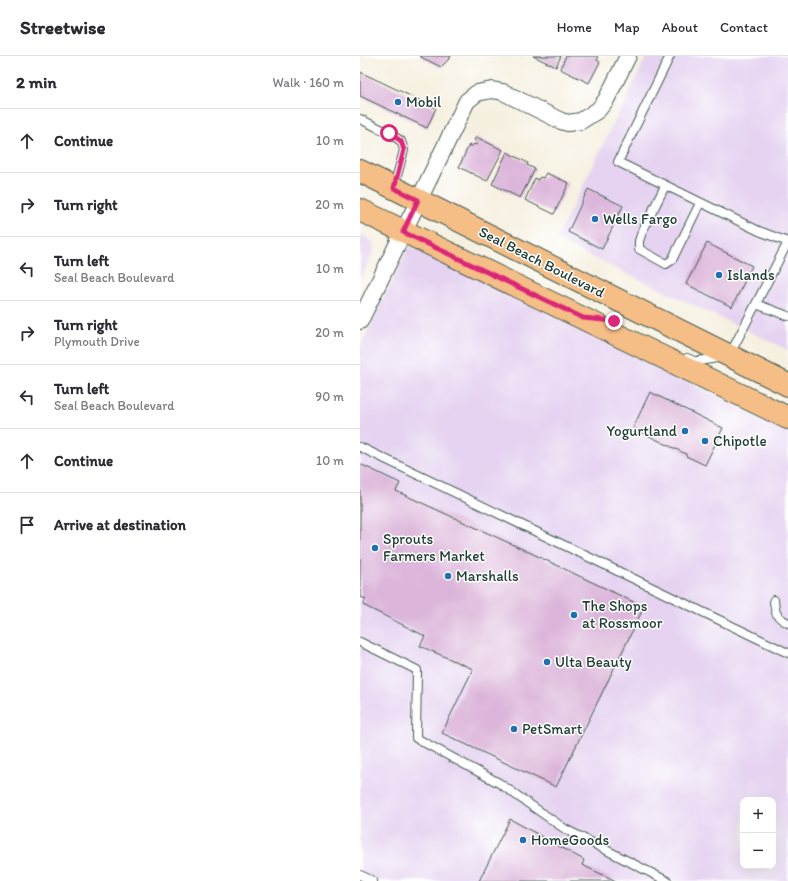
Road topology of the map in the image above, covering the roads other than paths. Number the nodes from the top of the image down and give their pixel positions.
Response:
1 (628, 56) edge
2 (670, 56) edge
3 (360, 119) edge
4 (360, 171) edge
5 (665, 186) junction
6 (394, 188) junction
7 (418, 200) junction
8 (700, 203) junction
9 (360, 210) edge
10 (403, 232) junction
11 (788, 242) edge
12 (756, 304) junction
13 (788, 316) edge
14 (583, 318) junction
15 (606, 320) dead end
16 (360, 321) edge
17 (681, 354) dead end
18 (729, 356) junction
19 (788, 385) edge
20 (788, 418) edge
21 (360, 447) edge
22 (774, 600) dead end
23 (788, 623) edge
24 (360, 642) edge
25 (788, 653) edge
26 (360, 875) edge
27 (373, 881) edge
28 (668, 881) edge

1 - 7 street
2 - 5 lane
3 - 6 lane
4 - 6 main road, Seal Beach Boulevard
5 - 8 lane
5 - 8 lane
6 - 7 main road, Seal Beach Boulevard
7 - 10 street
7 - 18 main road, Seal Beach Boulevard
8 - 11 lane
9 - 10 main road
10 - 14 main road
10 - 16 street
11 - 12 lane
12 - 13 lane
12 - 18 lane
14 - 15 lane
14 - 20 main road
17 - 18 lane
18 - 19 main road, Seal Beach Boulevard
21 - 25 lane
22 - 23 lane
24 - 28 lane
26 - 27 lane

